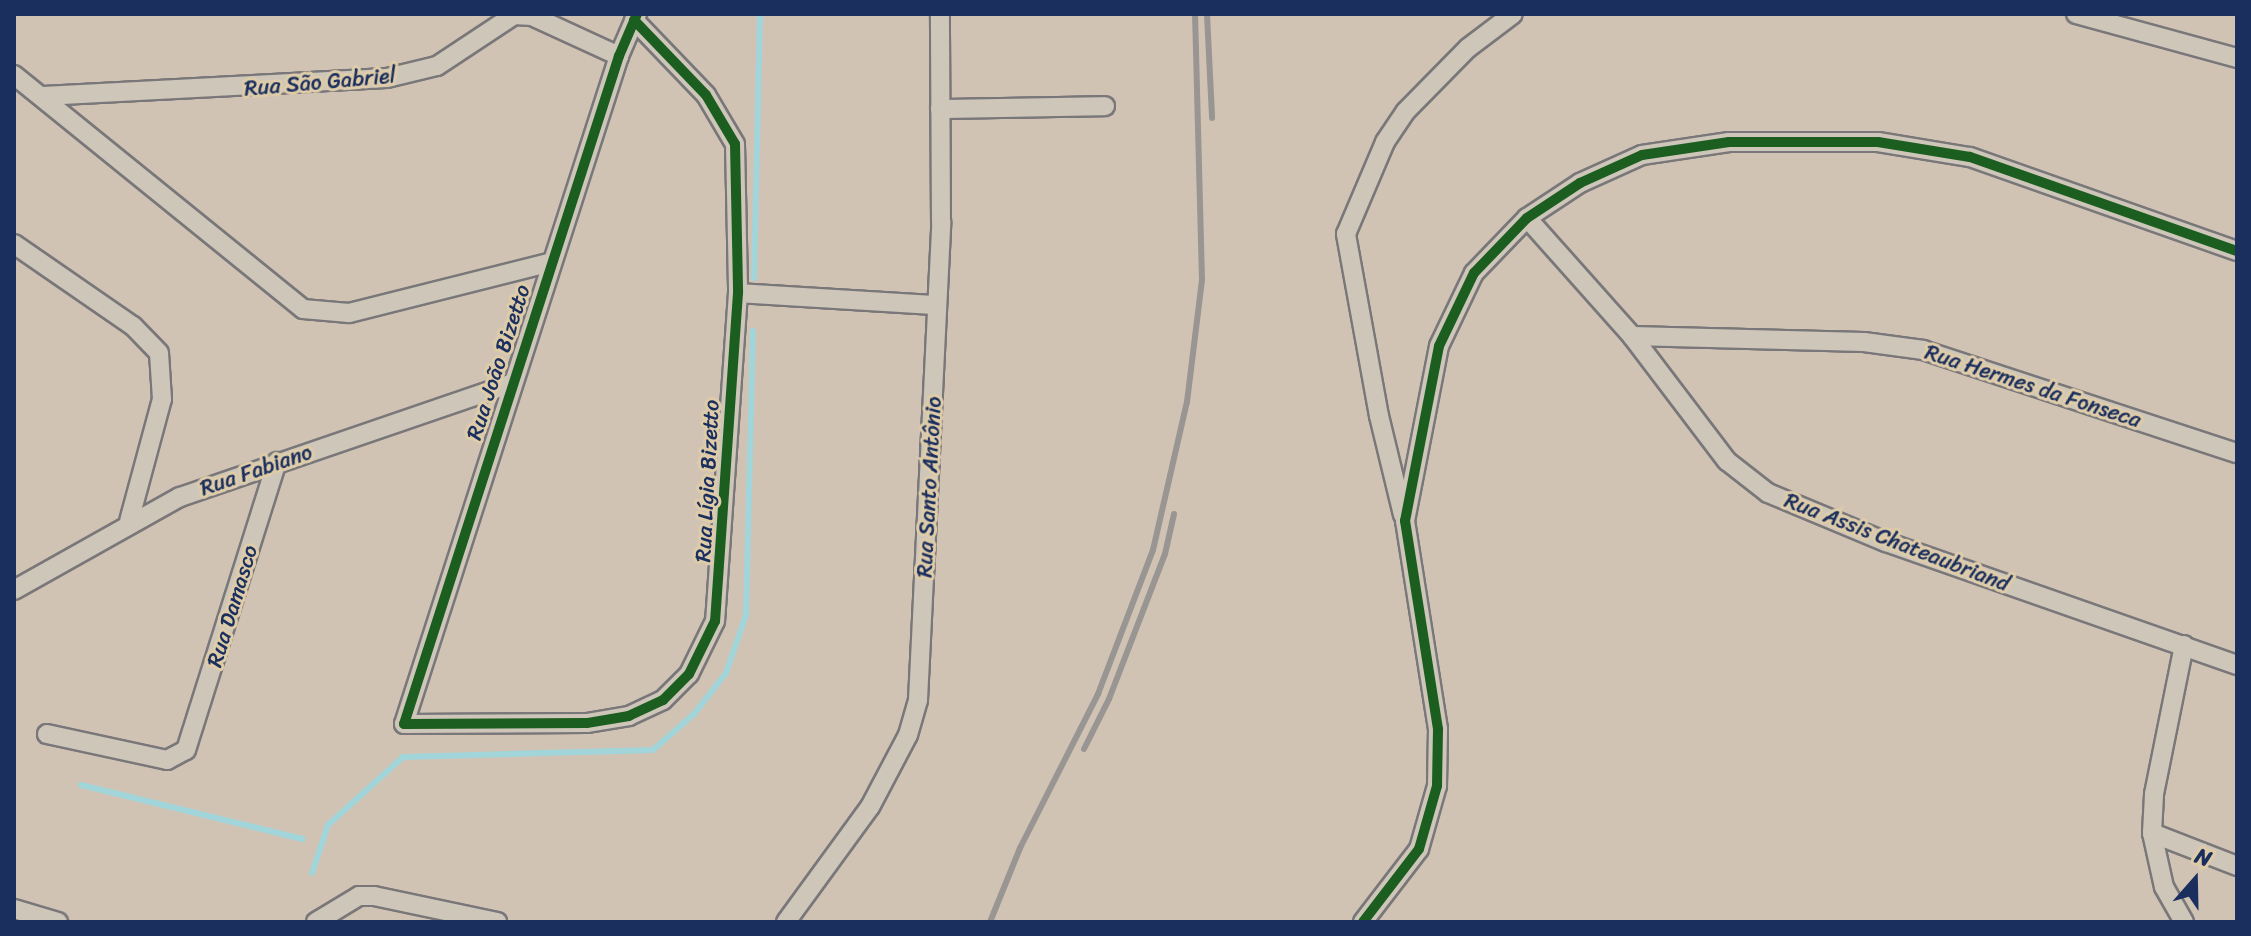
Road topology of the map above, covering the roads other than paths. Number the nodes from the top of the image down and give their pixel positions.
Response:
1 (939, 14) edge
2 (1513, 14) edge
3 (2076, 14) edge
4 (636, 17) edge
5 (619, 56) junction
6 (2237, 58) edge
7 (14, 75) edge
8 (43, 96) junction
9 (1105, 106) dead end
10 (940, 109) junction
11 (1527, 218) junction
12 (14, 244) edge
13 (2237, 251) edge
14 (552, 262) junction
15 (738, 293) junction
16 (937, 305) junction
17 (1632, 336) junction
18 (513, 383) junction
19 (2237, 453) edge
20 (277, 462) junction
21 (129, 521) junction
22 (1405, 521) junction
23 (14, 590) edge
24 (2184, 645) junction
25 (2237, 665) edge
26 (404, 724) joint
27 (47, 734) dead end
28 (2152, 833) junction
29 (2237, 866) edge
30 (14, 909) edge
31 (58, 922) edge
32 (316, 922) edge
33 (497, 922) edge
34 (786, 922) edge
35 (1363, 922) edge
36 (2184, 922) edge

1 - 10 street, Rua Santo Antônio
2 - 22 street
3 - 6 street
4 - 5 street, Rua João Bizetto
4 - 15 street, Rua Lígia Bizetto
5 - 8 street, Rua São Gabriel
5 - 14 street, Rua João Bizetto
7 - 8 street
8 - 14 street
9 - 10 street
10 - 16 street, Rua Santo Antônio
11 - 13 street
11 - 17 street, Rua Assis Chateaubriand
11 - 22 street
12 - 21 street
14 - 18 street, Rua João Bizetto
15 - 16 street
15 - 26 street, Rua Lígia Bizetto
16 - 34 street, Rua Santo Antônio
17 - 19 street, Rua Hermes da Fonseca
17 - 24 street, Rua Assis Chateaubriand
18 - 20 street, Rua Fabiano
18 - 26 street, Rua João Bizetto
20 - 21 street, Rua Fabiano
20 - 27 street, Rua Damasco
21 - 23 street, Rua Fabiano
22 - 35 street
24 - 25 street, Rua Assis Chateaubriand
24 - 28 street
28 - 29 street
28 - 36 street
30 - 31 street
32 - 33 street

